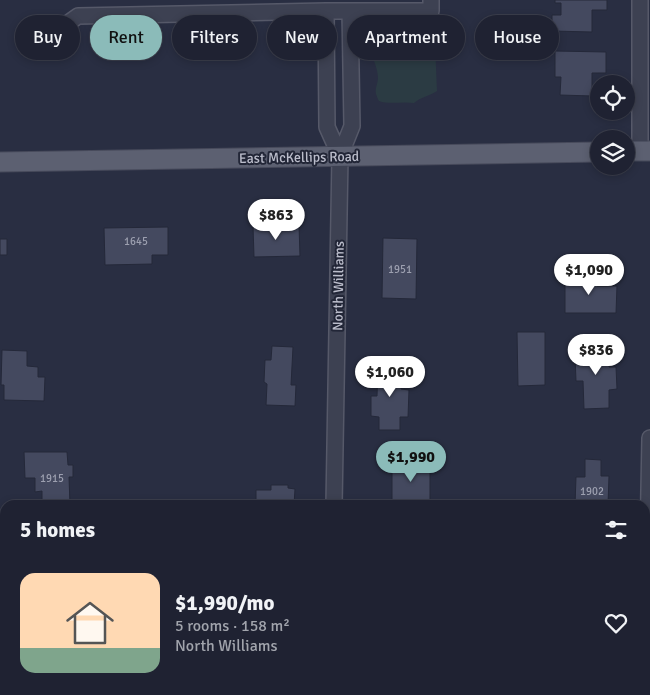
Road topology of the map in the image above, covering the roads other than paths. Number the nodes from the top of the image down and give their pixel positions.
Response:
1 (640, 0) edge
2 (431, 6) edge
3 (326, 11) junction
4 (350, 11) junction
5 (80, 16) edge
6 (351, 73) junction
7 (326, 74) junction
8 (639, 151) edge
9 (590, 152) edge
10 (340, 156) junction
11 (0, 162) edge
12 (650, 438) edge
13 (334, 500) edge
14 (649, 500) edge

1 - 8 street
2 - 4 street
3 - 4 street
3 - 5 street
3 - 7 street, North Williams
4 - 6 street, North Williams
6 - 7 street
6 - 10 street, North Williams
7 - 10 street, North Williams
9 - 10 main road, East McKellips Road
10 - 11 main road, East McKellips Road
10 - 13 street, North Williams
12 - 14 street

